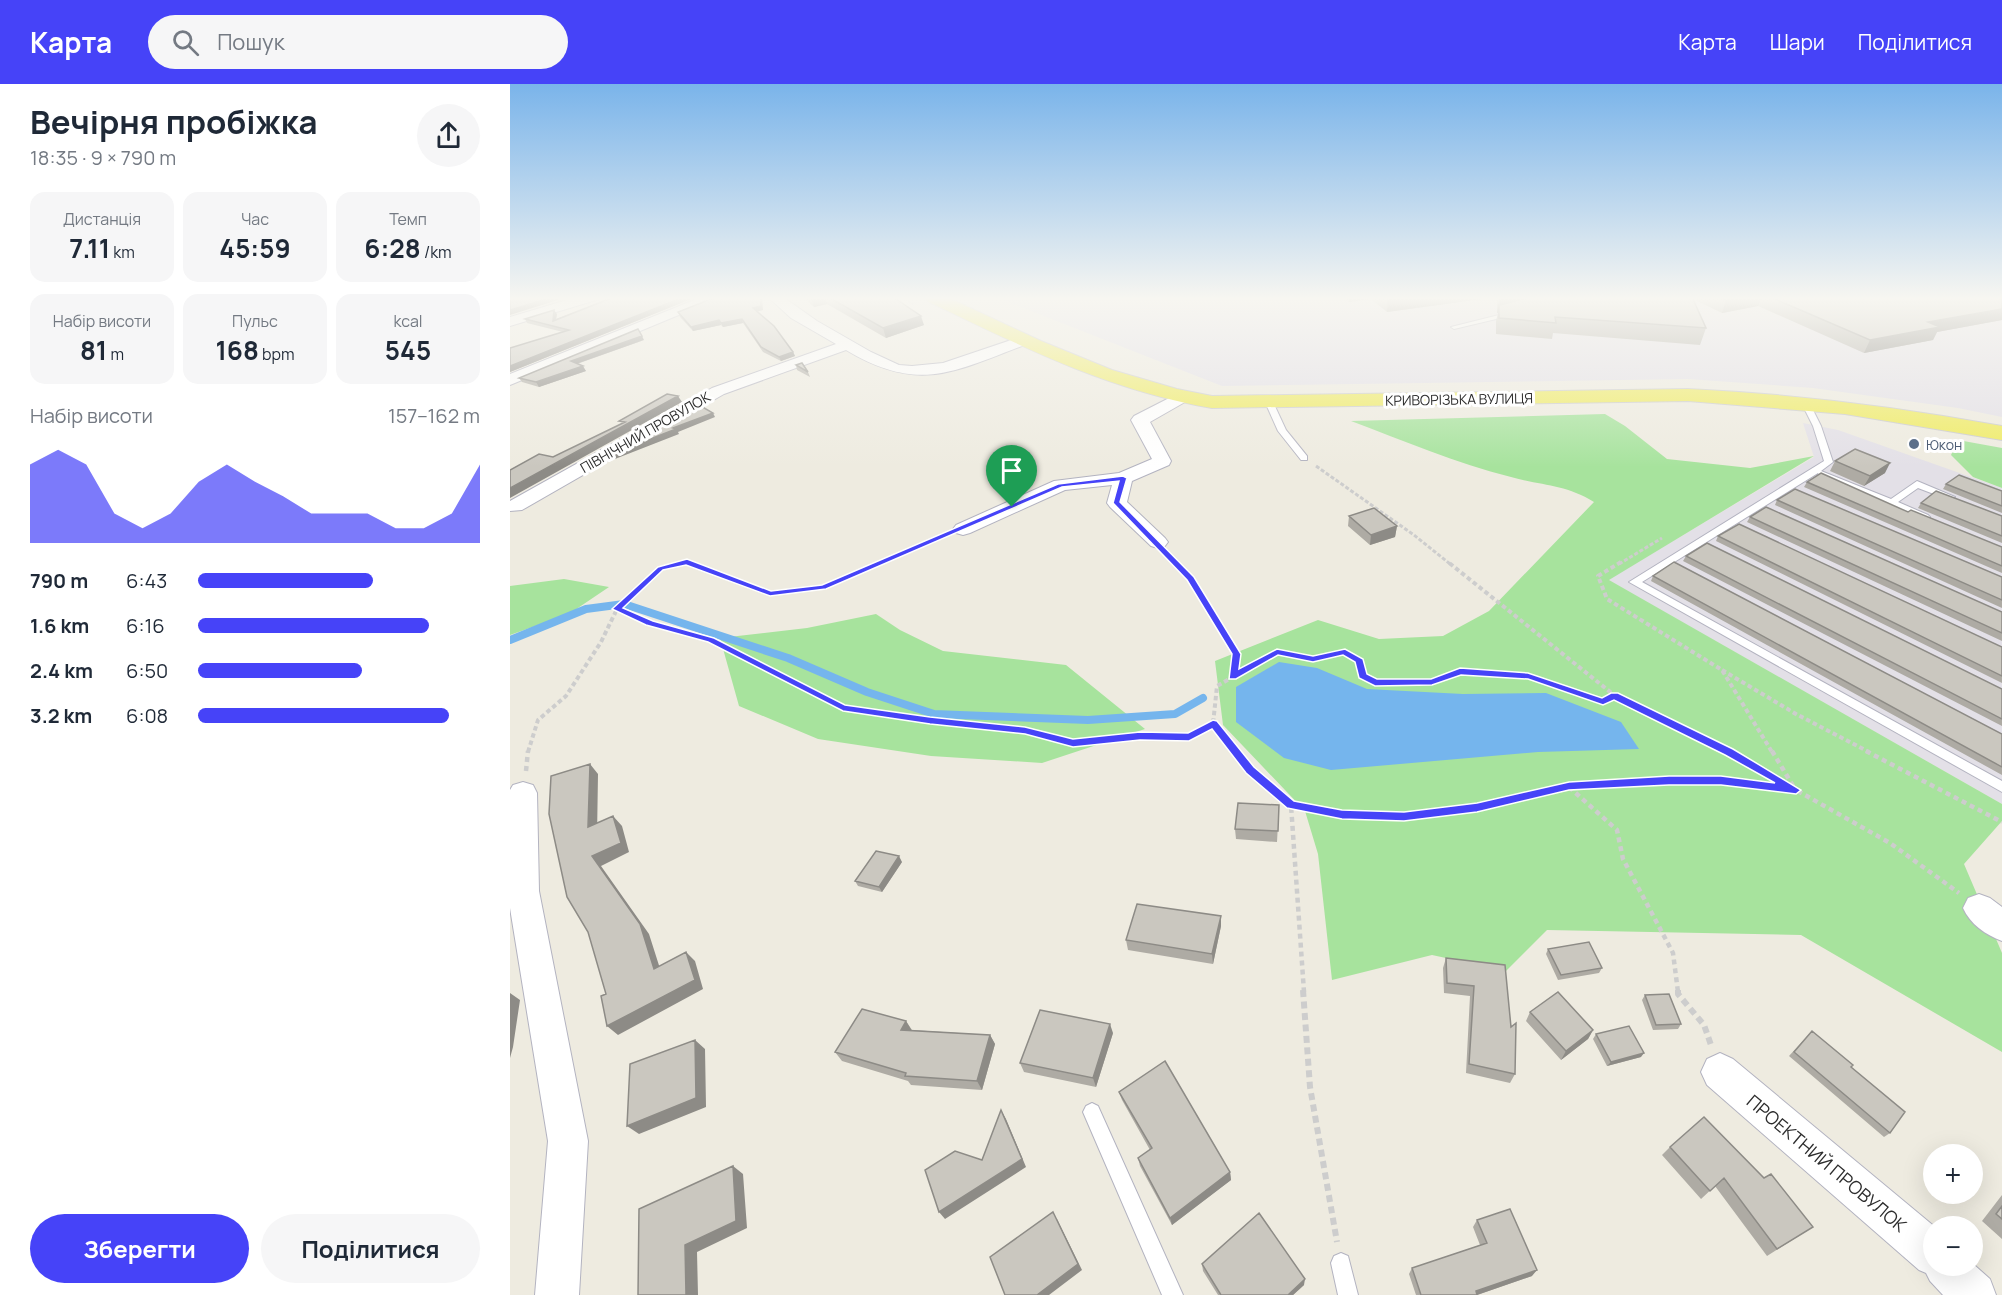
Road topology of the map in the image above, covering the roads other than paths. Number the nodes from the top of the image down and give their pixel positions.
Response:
1 (573, 354) edge
2 (823, 354) edge
3 (865, 354) edge
4 (985, 354) edge
5 (1058, 354) edge
6 (510, 380) edge
7 (1179, 398) junction
8 (1269, 402) junction
9 (1805, 402) junction
10 (2002, 433) edge
11 (1304, 458) road end
12 (1815, 471) junction
13 (1123, 478) junction
14 (1789, 487) junction
15 (1799, 491) edge
16 (1960, 501) edge
17 (1891, 503) junction
18 (1760, 504) junction
19 (515, 506) dead end
20 (1771, 509) edge
21 (1733, 521) junction
22 (1936, 522) edge
23 (1744, 526) edge
24 (963, 529) road end
25 (1158, 542) road end
26 (2002, 787) edge
27 (523, 793) road end
28 (1720, 1072) road end
29 (1092, 1112) dead end
30 (1923, 1245) edge
31 (1341, 1263) road end
32 (1955, 1276) edge
33 (557, 1295) edge
34 (1173, 1295) edge
35 (1348, 1295) edge
36 (1974, 1295) edge

1 - 6 street
2 - 19 street, ПІВНІЧНИЙ ПРОВУЛОК
3 - 4 street
5 - 7 main road, КРИВОРІЗЬКА ВУЛИЦЯ
7 - 8 main road, КРИВОРІЗЬКА ВУЛИЦЯ
7 - 13 street
8 - 9 main road, КРИВОРІЗЬКА ВУЛИЦЯ
8 - 11 lane
9 - 10 main road, КРИВОРІЗЬКА ВУЛИЦЯ
9 - 12 lane
12 - 14 lane
12 - 17 lane
13 - 24 street
13 - 25 street
14 - 15 lane
14 - 18 lane
16 - 17 lane
17 - 22 lane
18 - 20 lane
18 - 21 lane
21 - 23 lane
21 - 26 lane
27 - 33 street
28 - 30 street, ПРОЕКТНИЙ ПРОВУЛОК
29 - 34 lane
31 - 35 lane
32 - 36 street

